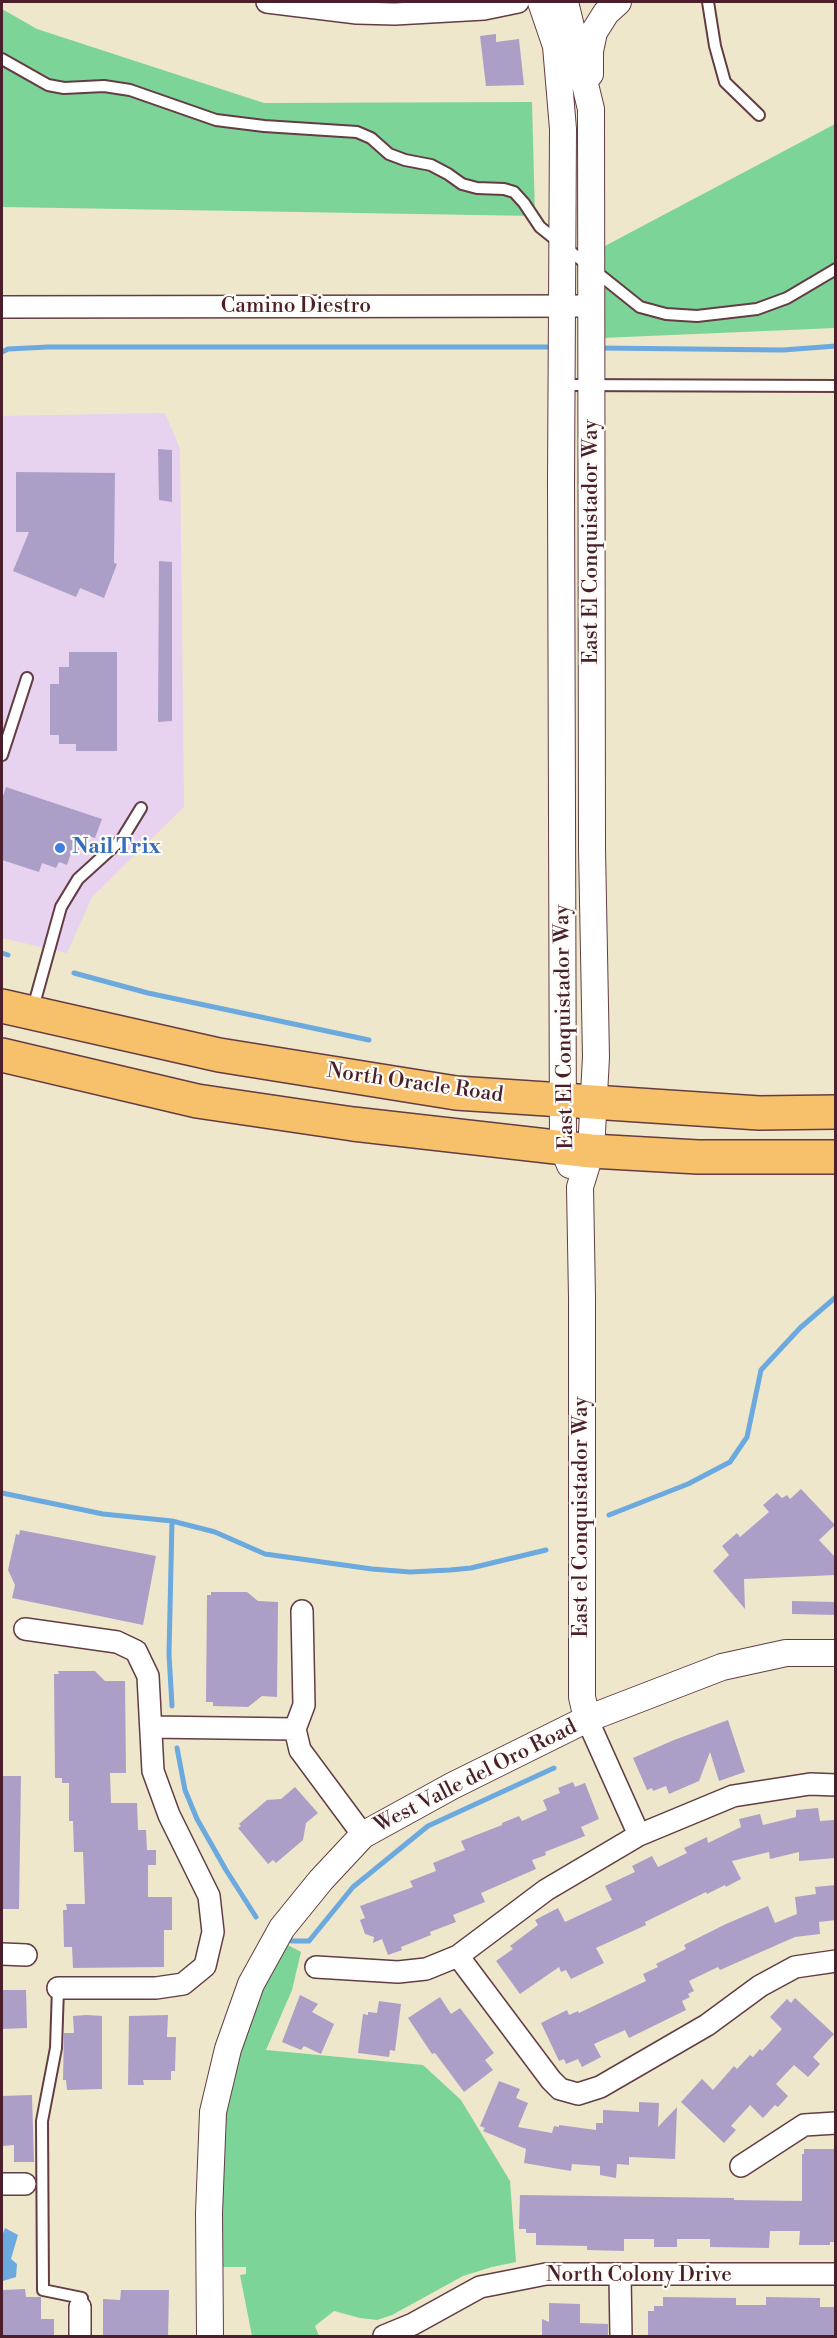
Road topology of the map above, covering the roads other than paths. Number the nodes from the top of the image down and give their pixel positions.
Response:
1 (267, 2) edge
2 (518, 2) edge
3 (541, 2) edge
4 (565, 2) edge
5 (618, 2) edge
6 (708, 2) edge
7 (325, 5) edge
8 (2, 59) edge
9 (591, 107) junction
10 (759, 116) dead end
11 (562, 236) junction
12 (591, 268) junction
13 (836, 269) edge
14 (591, 306) junction
15 (2, 307) edge
16 (562, 307) junction
17 (562, 360) junction
18 (591, 360) junction
19 (836, 386) edge
20 (27, 678) dead end
21 (2, 755) edge
22 (141, 808) dead end
23 (592, 849) junction
24 (562, 851) junction
25 (17, 1009) edge
26 (2, 1055) edge
27 (578, 1101) junction
28 (836, 1112) edge
29 (577, 1150) junction
30 (836, 1157) edge
31 (580, 1187) joint
32 (302, 1611) dead end
33 (25, 1629) dead end
34 (836, 1653) edge
35 (587, 1719) junction
36 (151, 1727) junction
37 (295, 1729) junction
38 (836, 1785) edge
39 (363, 1835) junction
40 (639, 1835) junction
41 (2, 1954) edge
42 (26, 1955) dead end
43 (458, 1956) junction
44 (836, 1961) edge
45 (316, 1967) dead end
46 (58, 1988) joint
47 (836, 2123) edge
48 (741, 2166) dead end
49 (2, 2184) edge
50 (25, 2184) dead end
51 (836, 2274) edge
52 (620, 2276) junction
53 (80, 2307) joint
54 (80, 2337) edge
55 (210, 2337) edge
56 (384, 2337) edge
57 (621, 2337) edge

1 - 7 street
2 - 7 street
3 - 11 street
4 - 9 street, East El Conquistador Way
5 - 9 street
6 - 10 lane
8 - 11 lane
9 - 12 street, East El Conquistador Way
11 - 12 lane
11 - 16 street
12 - 13 lane
12 - 14 street, East El Conquistador Way
14 - 16 street, Camino Diestro
14 - 18 street, East El Conquistador Way
15 - 16 street, Camino Diestro
16 - 17 street
17 - 18 lane
17 - 24 street, East El Conquistador Way
18 - 19 lane
18 - 23 street, East El Conquistador Way
20 - 21 lane
22 - 25 lane
23 - 24 street
23 - 27 street, East El Conquistador Way
24 - 27 street, East El Conquistador Way
25 - 27 highway, North Oracle Road
26 - 29 highway
27 - 28 highway, North Oracle Road
27 - 29 street, East El Conquistador Way
29 - 30 highway
29 - 31 street, East El Conquistador Way
31 - 35 street, East el Conquistador Way
32 - 37 street
33 - 36 street
34 - 35 street, West Valle del Oro Road
35 - 39 street, West Valle del Oro Road
35 - 40 street, East el Conquistador Way
36 - 37 street
36 - 46 street
37 - 39 street
38 - 40 street
39 - 55 street, West Valle del Oro Road
40 - 43 street
41 - 42 street
43 - 44 street
43 - 45 street
46 - 53 lane
47 - 48 street
49 - 50 street
51 - 52 street, North Colony Drive
52 - 56 street, North Colony Drive
52 - 57 street
53 - 54 street

